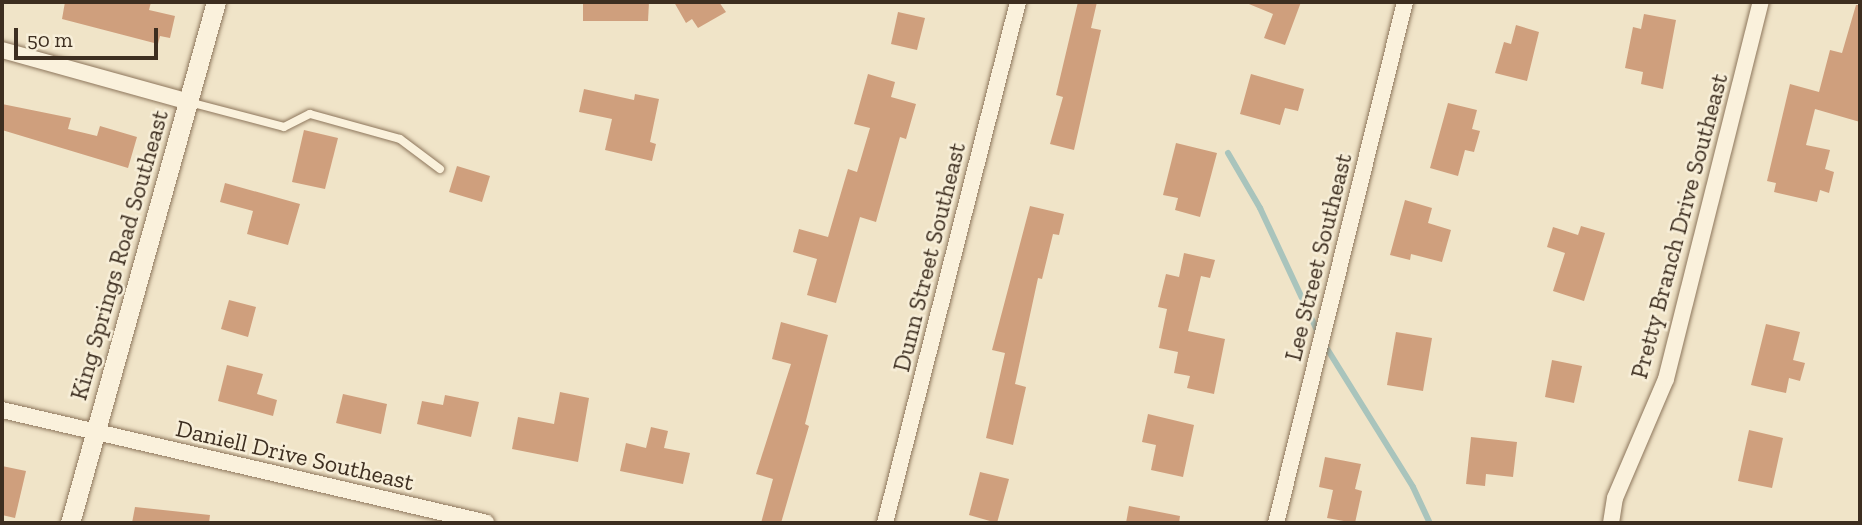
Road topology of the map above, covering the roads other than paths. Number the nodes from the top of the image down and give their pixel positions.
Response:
1 (216, 2) edge
2 (1018, 2) edge
3 (1405, 2) edge
4 (1761, 2) edge
5 (2, 50) edge
6 (189, 102) junction
7 (440, 169) dead end
8 (2, 410) edge
9 (93, 433) junction
10 (70, 523) edge
11 (486, 523) edge
12 (885, 523) edge
13 (1276, 523) edge
14 (1611, 523) edge

1 - 6 street, King Springs Road Southeast
2 - 12 street, Dunn Street Southeast
3 - 13 street, Lee Street Southeast
4 - 14 street, Pretty Branch Drive Southeast
5 - 6 street
6 - 7 lane
6 - 9 street, King Springs Road Southeast
8 - 9 street, Daniell Drive Southeast
9 - 10 street, King Springs Road Southeast
9 - 11 street, Daniell Drive Southeast

